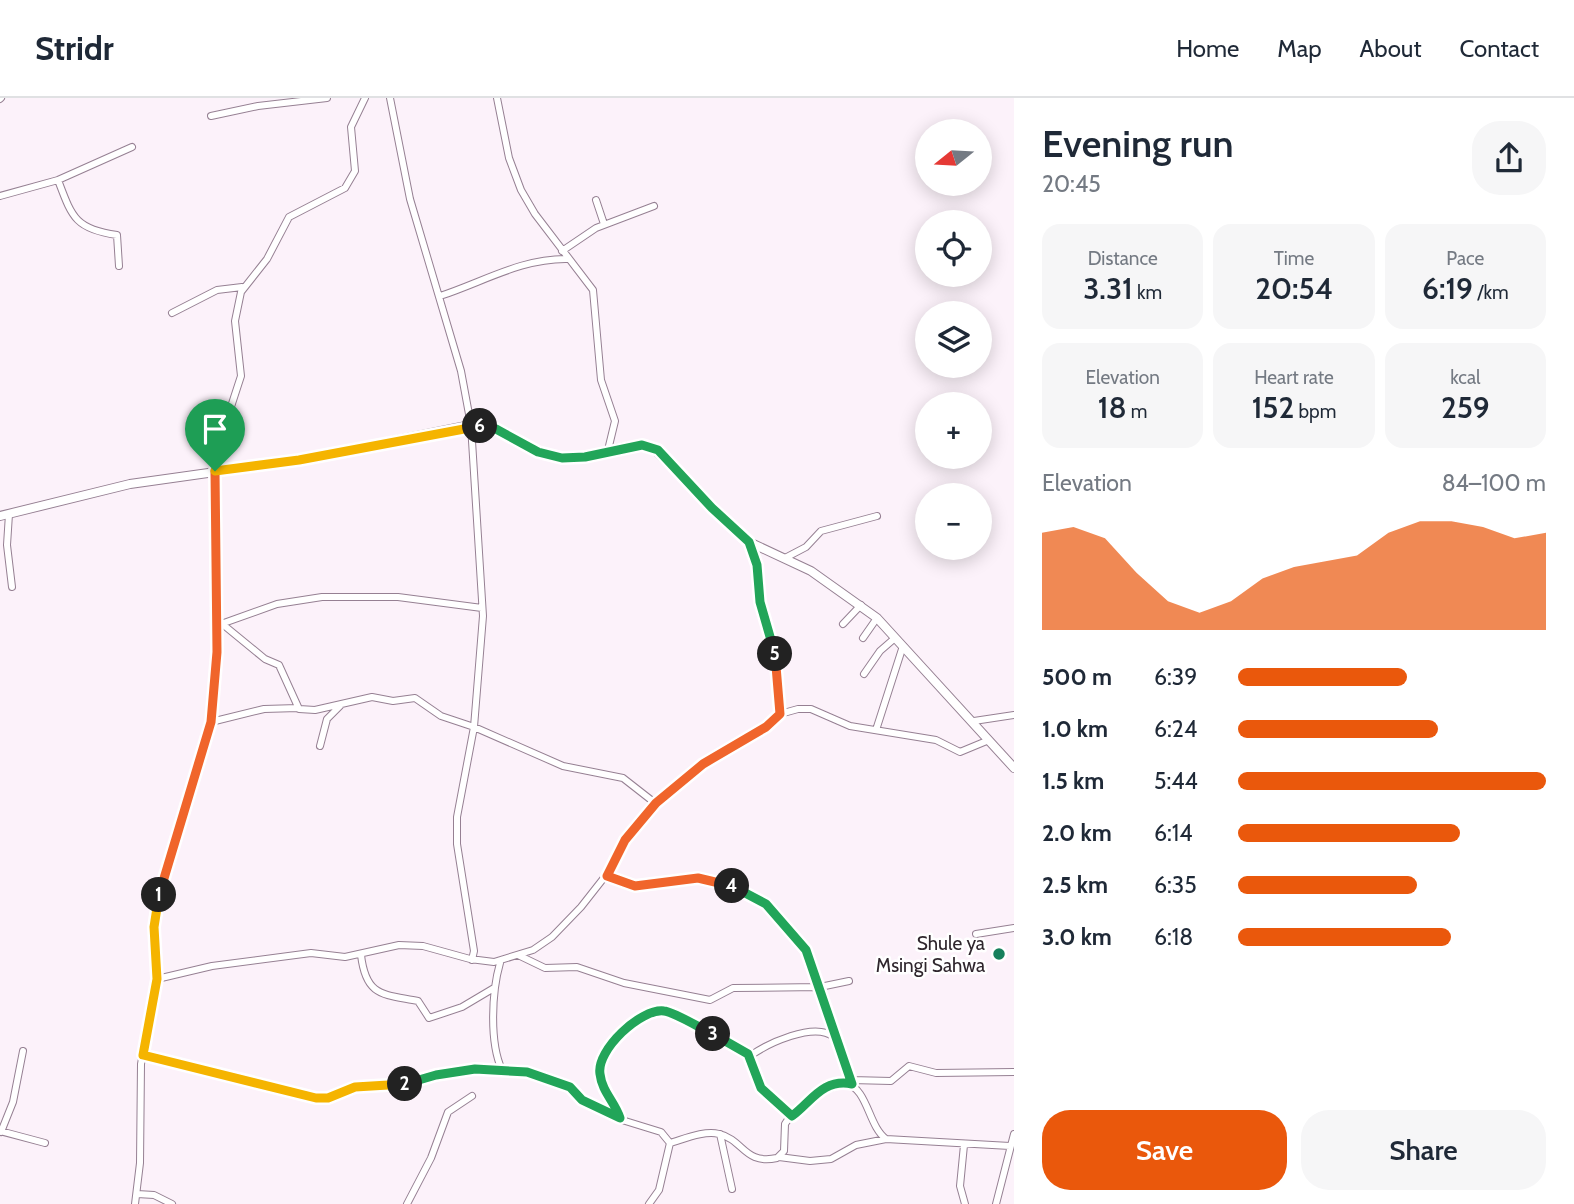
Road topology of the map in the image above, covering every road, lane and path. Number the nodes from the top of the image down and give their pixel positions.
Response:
1 (327, 98) edge
2 (365, 98) edge
3 (390, 98) edge
4 (497, 98) edge
5 (211, 116) dead end
6 (132, 147) dead end
7 (58, 180) junction
8 (0, 196) edge
9 (596, 200) dead end
10 (654, 206) dead end
11 (604, 224) junction
12 (562, 251) junction
13 (568, 259) junction
14 (120, 266) dead end
15 (242, 287) junction
16 (440, 296) junction
17 (172, 313) dead end
18 (471, 425) junction
19 (608, 450) junction
20 (215, 471) junction
21 (4, 515) edge
22 (877, 516) dead end
23 (749, 542) junction
24 (785, 558) junction
25 (12, 587) dead end
26 (861, 605) junction
27 (482, 608) junction
28 (877, 618) junction
29 (218, 621) junction
30 (843, 624) dead end
31 (863, 638) dead end
32 (895, 638) junction
33 (903, 646) junction
34 (863, 674) dead end
35 (342, 705) junction
36 (299, 709) junction
37 (780, 714) junction
38 (1014, 715) edge
39 (974, 721) junction
40 (211, 722) junction
41 (474, 727) junction
42 (876, 730) junction
43 (989, 740) junction
44 (320, 746) dead end
45 (1014, 768) edge
46 (656, 803) junction
47 (607, 876) junction
48 (1014, 928) edge
49 (976, 934) dead end
50 (361, 955) junction
51 (518, 955) junction
52 (472, 960) junction
53 (500, 962) junction
54 (157, 979) junction
55 (849, 981) dead end
56 (820, 987) junction
57 (494, 988) junction
58 (835, 1038) junction
59 (23, 1051) dead end
60 (143, 1055) junction
61 (750, 1056) junction
62 (502, 1070) junction
63 (1014, 1072) edge
64 (851, 1082) junction
65 (472, 1096) dead end
66 (792, 1116) junction
67 (620, 1118) junction
68 (1, 1131) edge
69 (720, 1134) junction
70 (1014, 1134) edge
71 (886, 1139) junction
72 (45, 1143) dead end
73 (670, 1143) junction
74 (964, 1145) junction
75 (1010, 1146) junction
76 (779, 1157) junction
77 (1005, 1172) junction
78 (1014, 1175) edge
79 (732, 1189) dead end
80 (137, 1194) junction
81 (135, 1204) edge
82 (172, 1204) edge
83 (407, 1204) edge
84 (649, 1204) edge
85 (965, 1204) edge
86 (996, 1204) edge

1 - 5 street
2 - 15 street
3 - 16 street
4 - 12 street
6 - 7 street
7 - 8 street
7 - 14 street
9 - 11 street
10 - 11 street
11 - 12 street
12 - 13 street
13 - 16 street
13 - 19 street
15 - 17 street
15 - 20 street
16 - 18 street
18 - 19 main road
18 - 20 main road
18 - 27 street
19 - 23 main road
20 - 21 main road
20 - 29 street
21 - 25 street
22 - 24 street
23 - 24 main road
23 - 37 street
24 - 26 main road
26 - 28 main road
26 - 30 street
27 - 29 street
27 - 41 street
28 - 31 street
28 - 32 main road
29 - 36 street
29 - 40 street
32 - 33 main road
32 - 34 street
33 - 39 main road
33 - 42 street
35 - 36 street
35 - 41 street
35 - 44 street
36 - 40 street
37 - 42 street
37 - 46 street
38 - 39 street
39 - 43 main road
40 - 54 street
41 - 46 street
41 - 52 street
42 - 43 street
43 - 45 main road
46 - 47 street
47 - 51 street
47 - 56 street
48 - 49 street
50 - 52 street
50 - 54 street
50 - 57 street
51 - 53 street
51 - 56 street
52 - 53 street
53 - 57 street
54 - 60 street
55 - 56 street
56 - 58 street
57 - 62 street
58 - 61 street
58 - 64 street
59 - 68 street
60 - 62 street
60 - 80 street
61 - 66 street
61 - 67 street
62 - 67 street
63 - 64 street
64 - 66 street
64 - 71 street
65 - 83 street
66 - 76 street
67 - 73 street
68 - 72 street
69 - 73 street
69 - 76 street
69 - 79 street
70 - 75 street
71 - 74 street
71 - 76 street
73 - 84 street
74 - 75 street
74 - 85 street
75 - 77 street
77 - 78 street
77 - 86 street
80 - 81 street
80 - 82 street

